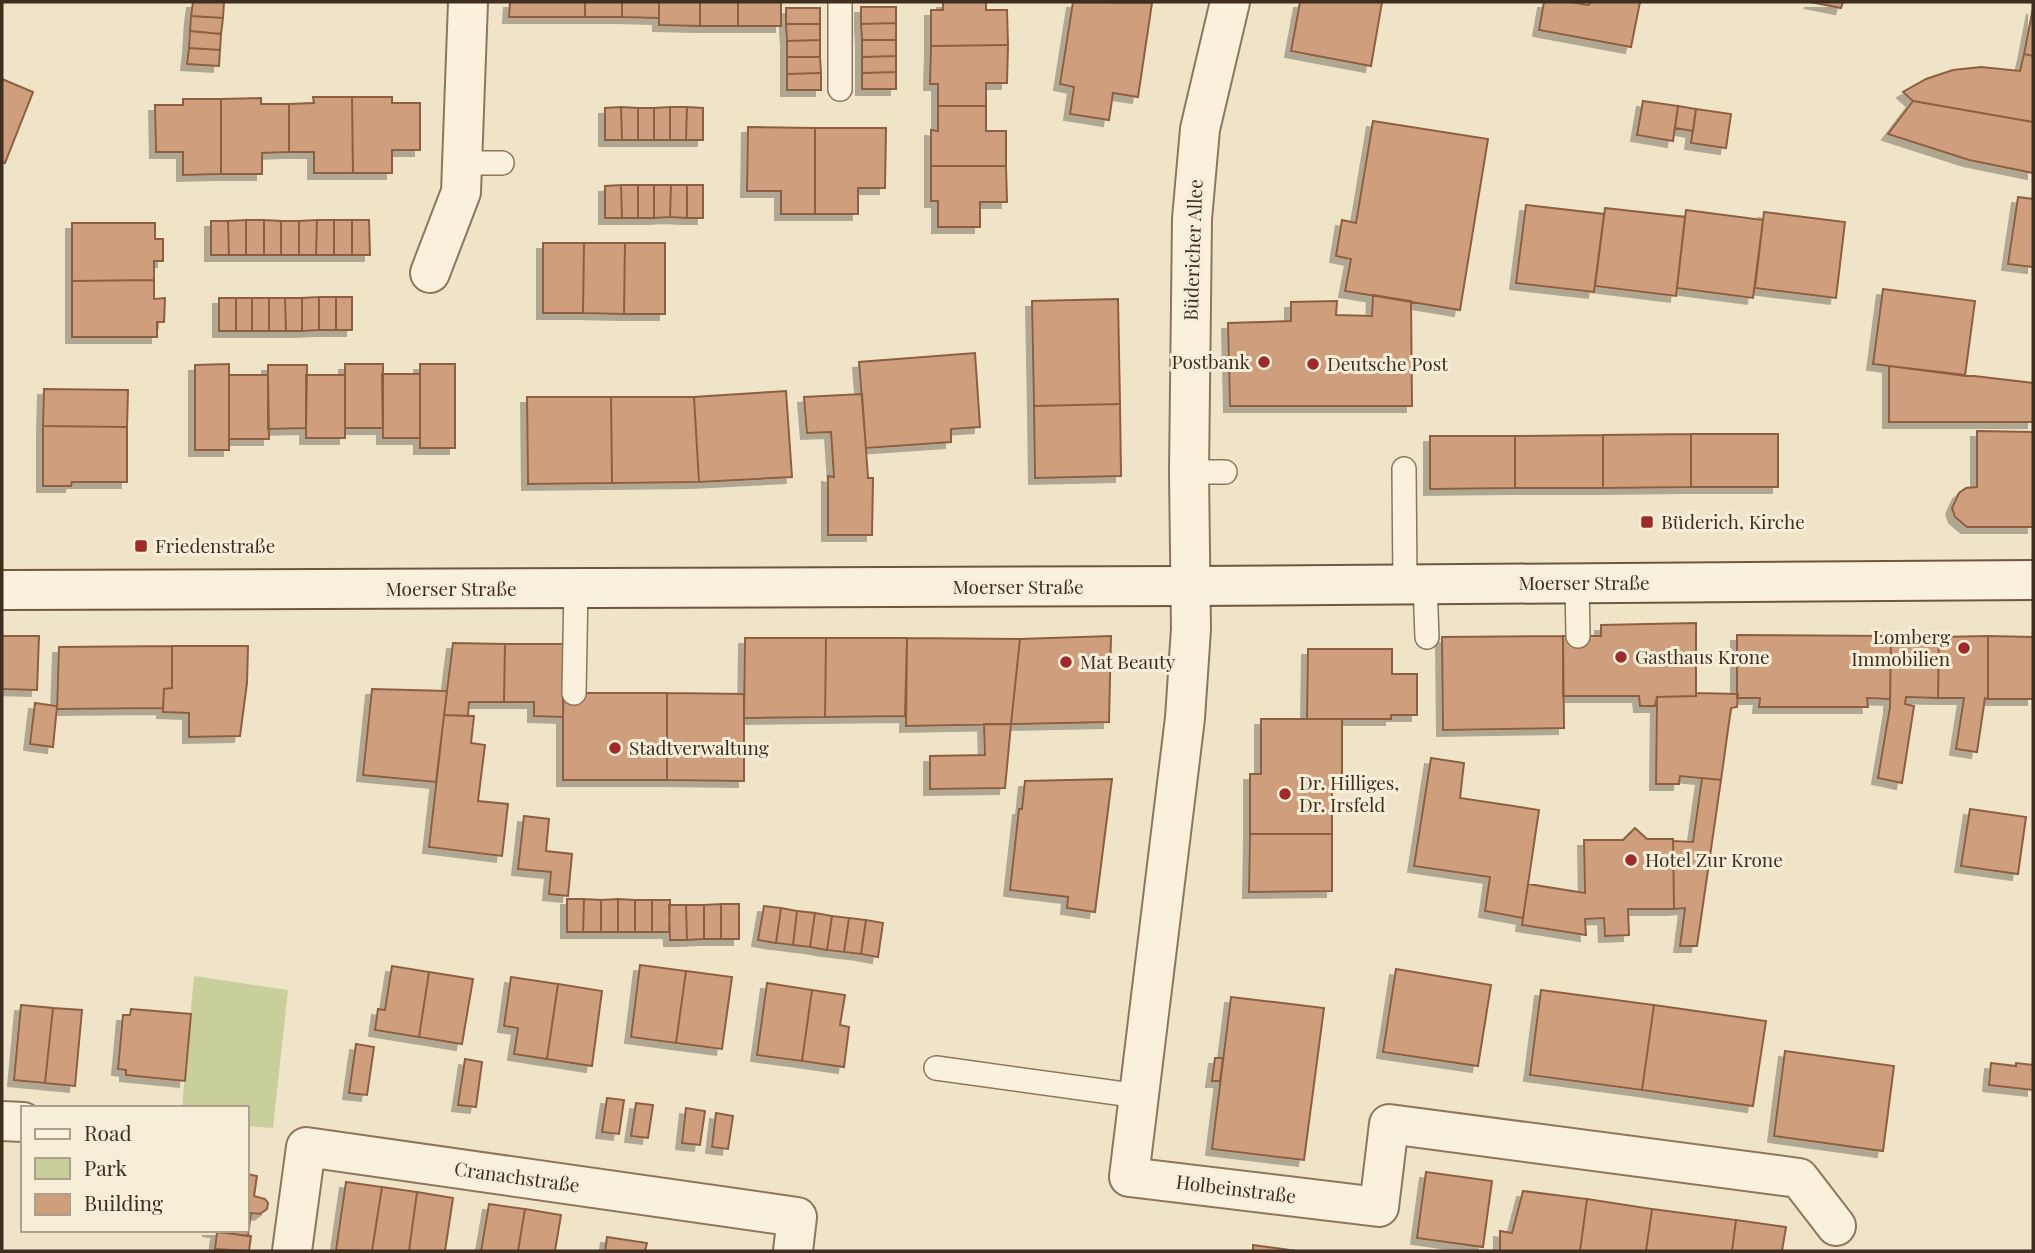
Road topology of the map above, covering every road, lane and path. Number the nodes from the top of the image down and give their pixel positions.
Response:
1 (468, 2) edge
2 (840, 2) edge
3 (1230, 2) edge
4 (840, 89) dead end
5 (462, 163) junction
6 (502, 163) dead end
7 (430, 273) dead end
8 (1404, 469) dead end
9 (2033, 579) edge
10 (1577, 583) junction
11 (1415, 584) junction
12 (1192, 586) junction
13 (576, 588) junction
14 (2, 590) edge
15 (1578, 636) dead end
16 (1427, 637) dead end
17 (574, 693) dead end
18 (936, 1069) dead end
19 (1139, 1096) junction
20 (2, 1121) edge
21 (21, 1122) edge
22 (1836, 1226) dead end
23 (292, 1251) edge
24 (793, 1251) edge

1 - 5 street
2 - 4 lane
3 - 12 street, Büdericher Allee
5 - 6 lane
5 - 7 street
8 - 11 lane
9 - 10 street, Moerser Straße
10 - 11 street, Moerser Straße
10 - 15 lane
11 - 12 street, Moerser Straße
11 - 16 lane
12 - 13 street, Moerser Straße
12 - 19 street, Holbeinstraße
13 - 14 street, Moerser Straße
13 - 17 lane
18 - 19 lane
19 - 22 street, Holbeinstraße
20 - 21 street
23 - 24 street, Cranachstraße

